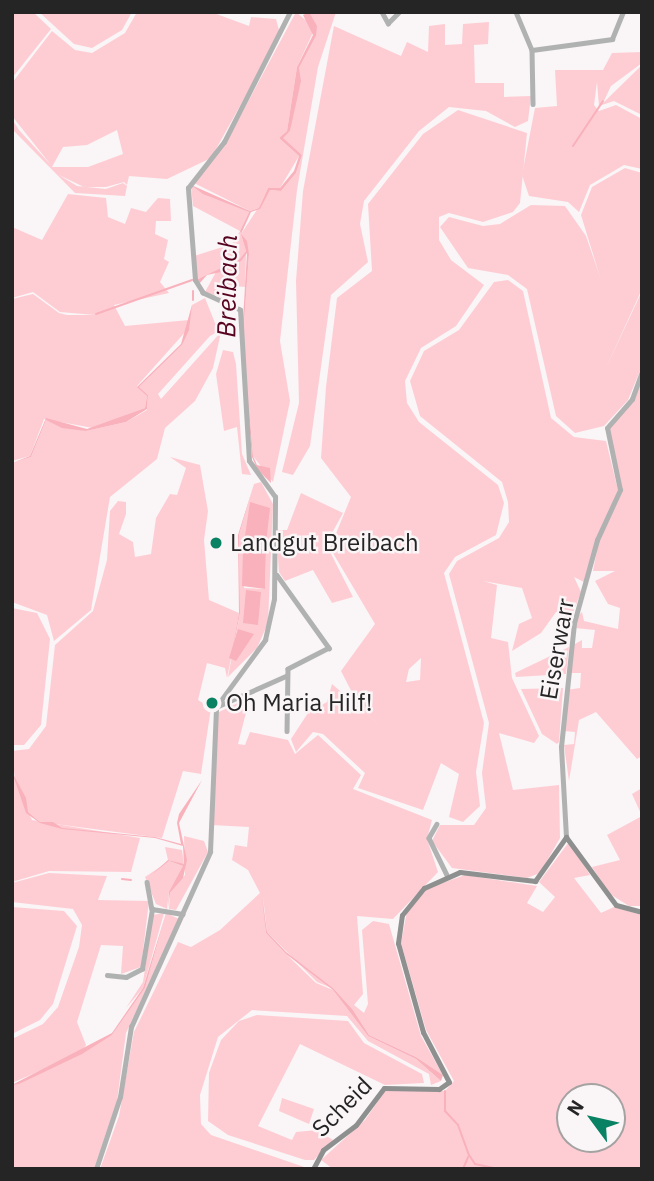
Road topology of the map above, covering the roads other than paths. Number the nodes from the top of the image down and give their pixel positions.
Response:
1 (290, 12) edge
2 (382, 12) edge
3 (399, 12) edge
4 (516, 12) edge
5 (623, 12) edge
6 (532, 50) junction
7 (533, 104) dead end
8 (642, 372) edge
9 (276, 575) junction
10 (286, 676) junction
11 (216, 708) junction
12 (287, 731) dead end
13 (437, 824) dead end
14 (566, 837) junction
15 (447, 875) junction
16 (147, 882) dead end
17 (152, 909) junction
18 (642, 912) edge
19 (183, 914) junction
20 (107, 975) dead end
21 (96, 1169) edge
22 (313, 1169) edge

1 - 9 street
2 - 3 street
4 - 6 street
5 - 6 street
6 - 7 street
8 - 14 street, Eiserwarr
9 - 10 street
9 - 11 street
10 - 11 street
10 - 12 street
11 - 19 street
13 - 15 street
14 - 15 street
14 - 18 street
15 - 22 street, Scheid
16 - 17 street
17 - 19 street
17 - 20 street
19 - 21 street

